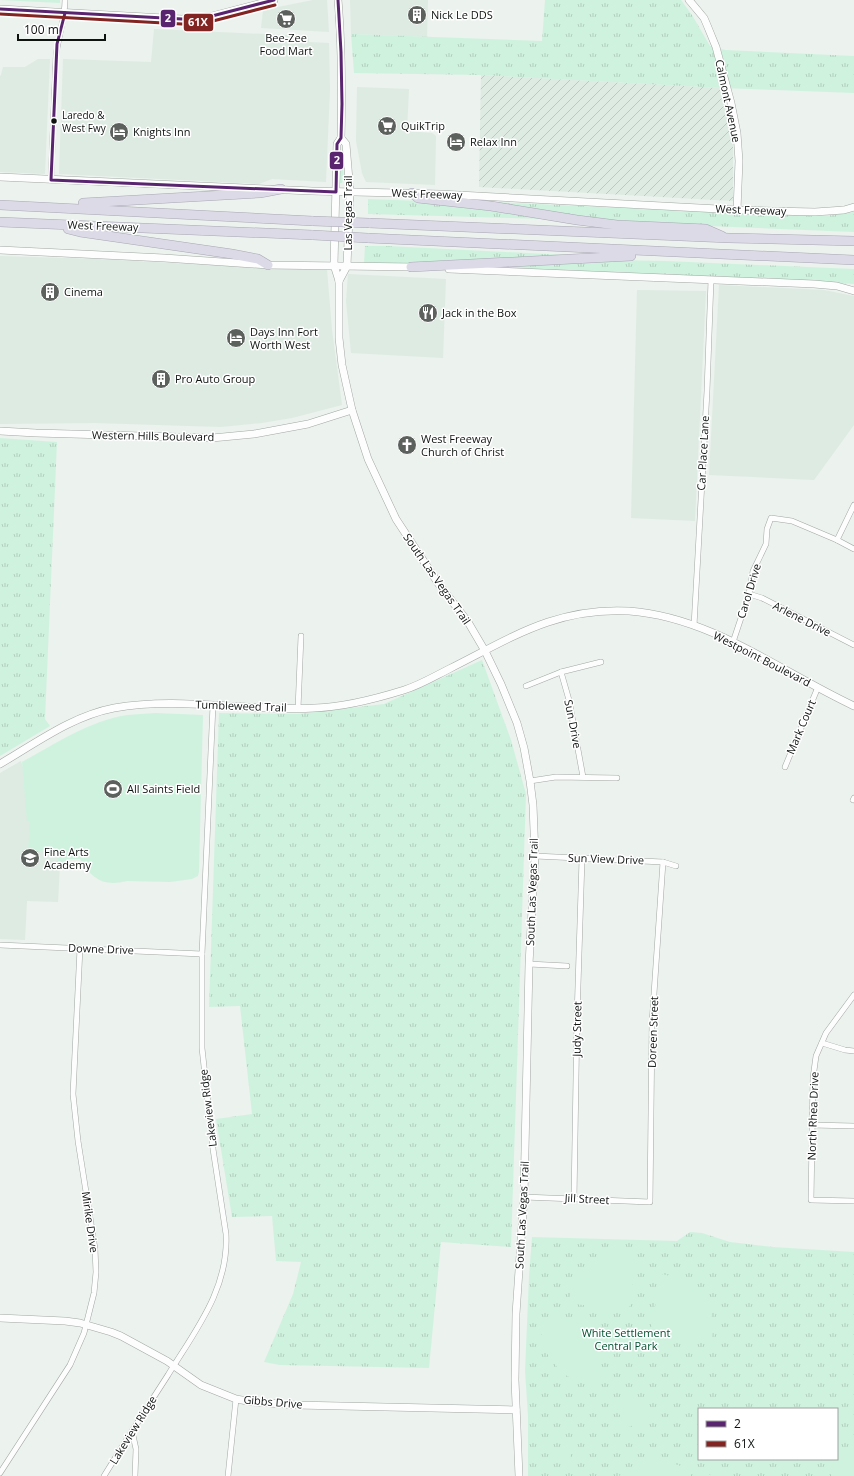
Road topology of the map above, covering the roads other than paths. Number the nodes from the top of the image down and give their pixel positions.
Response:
1 (65, 0) edge
2 (274, 0) edge
3 (338, 0) edge
4 (689, 0) edge
5 (0, 10) edge
6 (65, 13) junction
7 (342, 138) junction
8 (0, 177) edge
9 (51, 180) junction
10 (281, 189) junction
11 (336, 192) junction
12 (350, 192) junction
13 (412, 193) junction
14 (0, 205) edge
15 (51, 206) junction
16 (854, 207) edge
17 (737, 210) junction
18 (0, 222) edge
19 (53, 224) junction
20 (729, 238) junction
21 (853, 241) edge
22 (0, 250) edge
23 (658, 252) junction
24 (854, 260) edge
25 (268, 265) junction
26 (334, 265) junction
27 (347, 266) junction
28 (411, 267) junction
29 (711, 280) junction
30 (339, 281) junction
31 (854, 291) edge
32 (352, 410) junction
33 (0, 431) edge
34 (854, 505) edge
35 (837, 540) junction
36 (854, 549) edge
37 (749, 594) junction
38 (694, 626) junction
39 (301, 636) dead end
40 (733, 642) junction
41 (854, 645) edge
42 (485, 651) junction
43 (601, 662) dead end
44 (561, 672) junction
45 (526, 686) dead end
46 (818, 687) junction
47 (213, 705) junction
48 (854, 706) edge
49 (298, 709) junction
50 (0, 764) edge
51 (785, 767) dead end
52 (583, 777) junction
53 (617, 778) dead end
54 (530, 781) junction
55 (535, 856) junction
56 (582, 859) junction
57 (663, 862) junction
58 (676, 866) dead end
59 (0, 946) edge
60 (80, 948) junction
61 (202, 954) junction
62 (529, 964) junction
63 (567, 966) dead end
64 (854, 995) edge
65 (822, 1043) junction
66 (854, 1050) edge
67 (812, 1125) junction
68 (854, 1126) edge
69 (524, 1197) junction
70 (574, 1199) junction
71 (854, 1201) edge
72 (650, 1202) joint
73 (0, 1318) edge
74 (86, 1325) junction
75 (173, 1366) junction
76 (236, 1399) junction
77 (516, 1410) junction
78 (132, 1431) junction
79 (0, 1473) edge
80 (104, 1476) edge
81 (135, 1476) edge
82 (228, 1476) edge
83 (518, 1476) edge

1 - 6 street
2 - 6 main road
3 - 7 main road, Las Vegas Trail
4 - 17 main road, Calmont Avenue
5 - 6 main road
6 - 9 street
7 - 11 main road, Las Vegas Trail
7 - 12 main road, Las Vegas Trail
8 - 9 main road, West Freeway
9 - 10 main road, West Freeway
10 - 11 main road, West Freeway
10 - 15 highway
11 - 12 main road, West Freeway
11 - 26 main road, Las Vegas Trail
12 - 13 main road, West Freeway
12 - 27 main road, Las Vegas Trail
13 - 17 main road, West Freeway
13 - 20 highway
14 - 15 highway, West Freeway
15 - 20 highway, West Freeway, bridge
16 - 17 main road, West Freeway
18 - 19 highway, West Freeway
19 - 23 highway, West Freeway, bridge
19 - 25 highway
20 - 21 highway, West Freeway
22 - 25 main road
23 - 24 highway, West Freeway
23 - 28 highway
25 - 26 main road
26 - 27 main road
26 - 30 main road, South Las Vegas Trail
27 - 28 main road
27 - 30 main road, South Las Vegas Trail
28 - 29 main road
29 - 31 main road
29 - 38 street, Car Place Lane
30 - 32 main road, South Las Vegas Trail
32 - 33 main road, Western Hills Boulevard
32 - 42 main road, South Las Vegas Trail
34 - 35 street
35 - 36 street
35 - 37 street, Carol Drive
37 - 40 street, Carol Drive
37 - 41 street, Arlene Drive
38 - 40 main road, Westpoint Boulevard
38 - 42 main road, Westpoint Boulevard
39 - 49 street
40 - 46 main road, Westpoint Boulevard
42 - 49 main road, Tumbleweed Trail
42 - 54 main road, South Las Vegas Trail
43 - 44 street
44 - 45 street
44 - 52 street, Sun Drive
46 - 48 main road, Westpoint Boulevard
46 - 51 street, Mark Court
47 - 49 main road, Tumbleweed Trail
47 - 50 main road, Tumbleweed Trail
47 - 61 street, Lakeview Ridge
52 - 53 street
52 - 54 street
54 - 55 main road, South Las Vegas Trail
55 - 56 street, Sun View Drive
55 - 62 main road, South Las Vegas Trail
56 - 57 street, Sun View Drive
56 - 70 street, Judy Street
57 - 58 street, Sun View Drive
57 - 72 street, Doreen Street
59 - 60 street, Downe Drive
60 - 61 street, Downe Drive
60 - 74 street, Mirike Drive
61 - 75 street, Lakeview Ridge
62 - 63 street
62 - 69 main road, South Las Vegas Trail
64 - 65 street, North Rhea Drive
65 - 66 street
65 - 67 street, North Rhea Drive
67 - 68 street
67 - 71 street, North Rhea Drive
69 - 70 street, Jill Street
69 - 77 main road, South Las Vegas Trail
70 - 72 street, Jill Street
73 - 74 main road, Gibbs Drive
74 - 75 main road, Gibbs Drive
74 - 79 street, Mirike Drive
75 - 76 main road, Gibbs Drive
75 - 78 street, Lakeview Ridge
76 - 77 main road, Gibbs Drive
76 - 82 street
77 - 83 main road, South Las Vegas Trail
78 - 80 street, Lakeview Ridge
78 - 81 street

